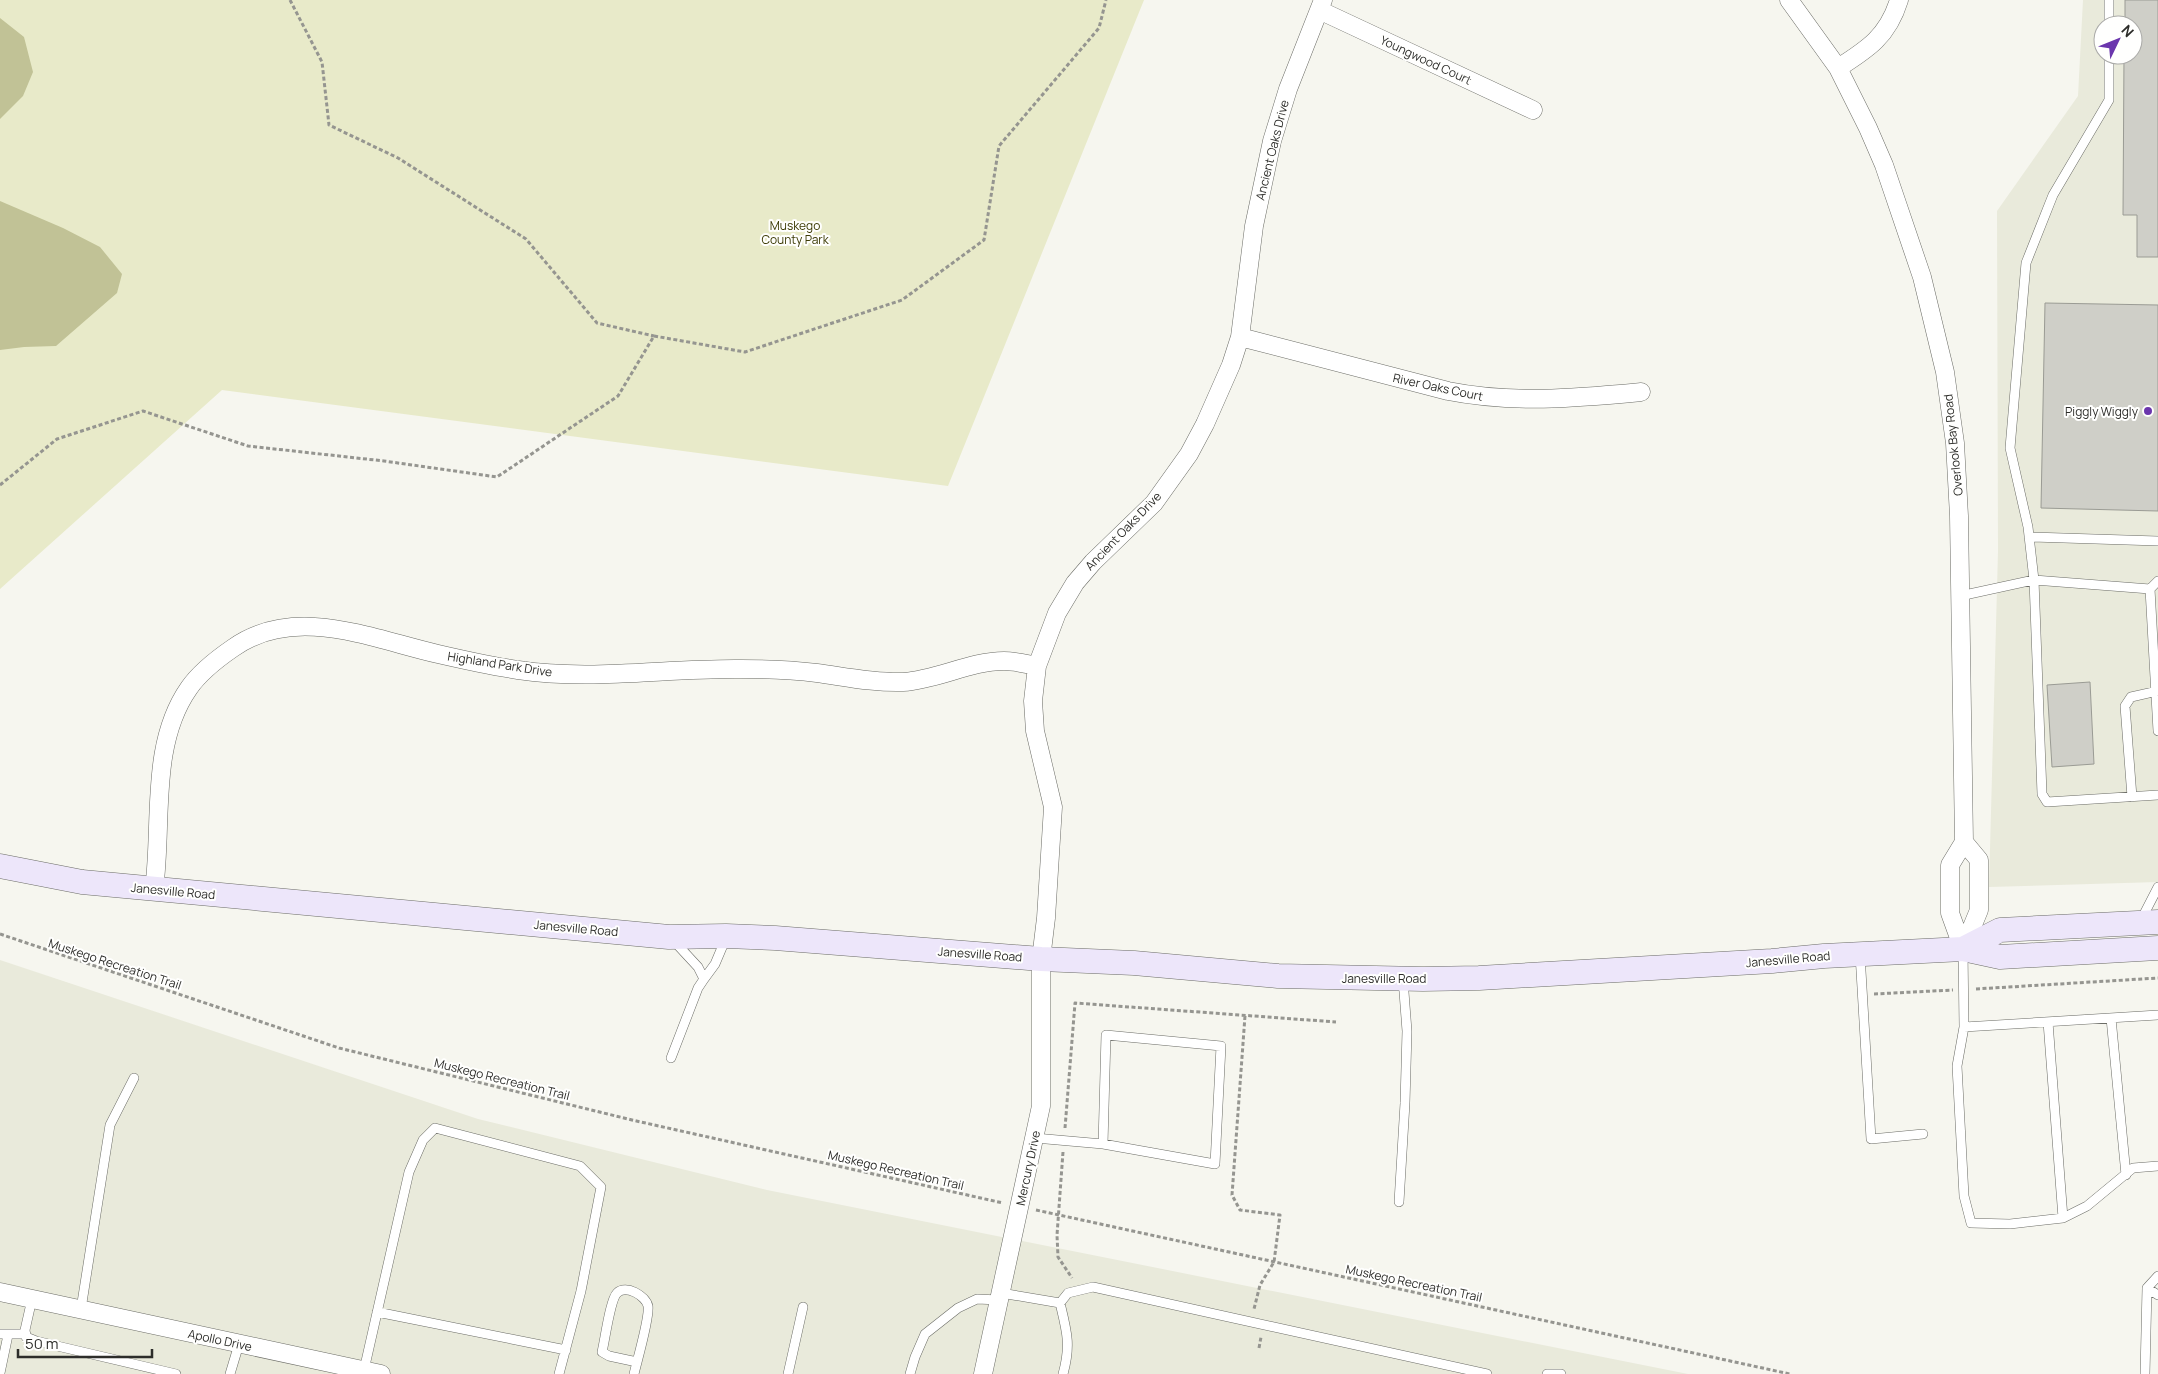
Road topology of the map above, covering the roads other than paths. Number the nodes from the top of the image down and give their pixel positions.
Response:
1 (1789, 0) edge
2 (1899, 0) edge
3 (2109, 0) edge
4 (1321, 5) edge
5 (2109, 15) edge
6 (2109, 65) edge
7 (1838, 68) junction
8 (1533, 110) dead end
9 (1240, 337) junction
10 (1641, 392) dead end
11 (2029, 537) junction
12 (2158, 541) edge
13 (2034, 580) junction
14 (2158, 581) edge
15 (2150, 589) junction
16 (1960, 596) junction
17 (2154, 620) edge
18 (1037, 666) junction
19 (2157, 692) edge
20 (2158, 731) edge
21 (2158, 795) edge
22 (2132, 797) junction
23 (1964, 842) junction
24 (0, 866) edge
25 (2158, 887) edge
26 (154, 889) junction
27 (2148, 923) edge
28 (726, 936) junction
29 (669, 937) junction
30 (2158, 948) edge
31 (1963, 949) junction
32 (1860, 954) junction
33 (1041, 959) junction
34 (1403, 978) junction
35 (704, 979) junction
36 (2158, 1016) edge
37 (2111, 1018) junction
38 (2048, 1022) junction
39 (1964, 1027) junction
40 (671, 1058) dead end
41 (134, 1078) dead end
42 (1923, 1134) dead end
43 (1035, 1138) junction
44 (1103, 1144) junction
45 (2158, 1166) edge
46 (2126, 1174) junction
47 (1398, 1202) dead end
48 (2063, 1218) junction
49 (2158, 1276) edge
50 (2147, 1288) junction
51 (0, 1292) edge
52 (2158, 1295) edge
53 (1000, 1296) junction
54 (32, 1299) junction
55 (1060, 1303) junction
56 (802, 1307) dead end
57 (81, 1310) junction
58 (377, 1312) junction
59 (4, 1334) edge
60 (26, 1334) junction
61 (240, 1344) junction
62 (566, 1350) junction
63 (637, 1362) junction
64 (373, 1372) edge
65 (0, 1373) edge
66 (176, 1374) edge
67 (230, 1374) edge
68 (560, 1374) edge
69 (634, 1374) edge
70 (788, 1374) edge
71 (910, 1374) edge
72 (983, 1374) edge
73 (1063, 1374) edge
74 (1487, 1374) edge
75 (1547, 1374) edge
76 (1561, 1374) edge
77 (2145, 1374) edge

1 - 7 street, Overlook Bay Road
2 - 7 street
3 - 5 lane
4 - 8 street, Youngwood Court
4 - 9 street, Ancient Oaks Drive
6 - 11 lane
7 - 16 street, Overlook Bay Road
9 - 10 street, River Oaks Court
9 - 18 street, Ancient Oaks Drive
11 - 12 lane
11 - 13 lane
13 - 15 lane
13 - 16 lane
13 - 22 lane
14 - 15 lane
15 - 17 lane
16 - 23 street, Overlook Bay Road
17 - 19 lane
18 - 26 street, Highland Park Drive
18 - 33 street, Ancient Oaks Drive
19 - 20 lane
19 - 22 lane
21 - 22 lane
23 - 31 street
23 - 31 street
24 - 26 main road, Janesville Road
25 - 27 lane
26 - 29 main road, Janesville Road
27 - 31 main road, Janesville Road
28 - 29 main road, Janesville Road
28 - 33 main road, Janesville Road
28 - 35 lane
29 - 35 lane
30 - 31 main road, Janesville Road
31 - 32 main road, Janesville Road
31 - 39 lane
32 - 34 main road, Janesville Road
32 - 42 lane
33 - 34 main road, Janesville Road
33 - 43 street, Mercury Drive
34 - 47 lane
35 - 40 lane
36 - 37 lane
37 - 38 lane
37 - 46 lane
38 - 39 lane
38 - 48 lane
39 - 48 lane
41 - 57 lane
43 - 44 lane
43 - 53 street, Mercury Drive
44 - 44 lane
45 - 46 lane
46 - 48 lane
49 - 50 lane
50 - 52 lane
50 - 77 lane
51 - 54 street, Apollo Drive
53 - 55 lane
53 - 71 lane
53 - 72 street, Mercury Drive
54 - 57 street, Apollo Drive
54 - 60 lane
55 - 73 lane
55 - 74 lane
56 - 70 lane
57 - 61 street, Apollo Drive
58 - 62 lane
58 - 62 lane
58 - 64 lane
59 - 60 lane
59 - 65 lane
60 - 66 lane
61 - 64 street, Apollo Drive
61 - 67 lane
62 - 68 lane
63 - 63 lane
63 - 69 lane
75 - 76 lane

